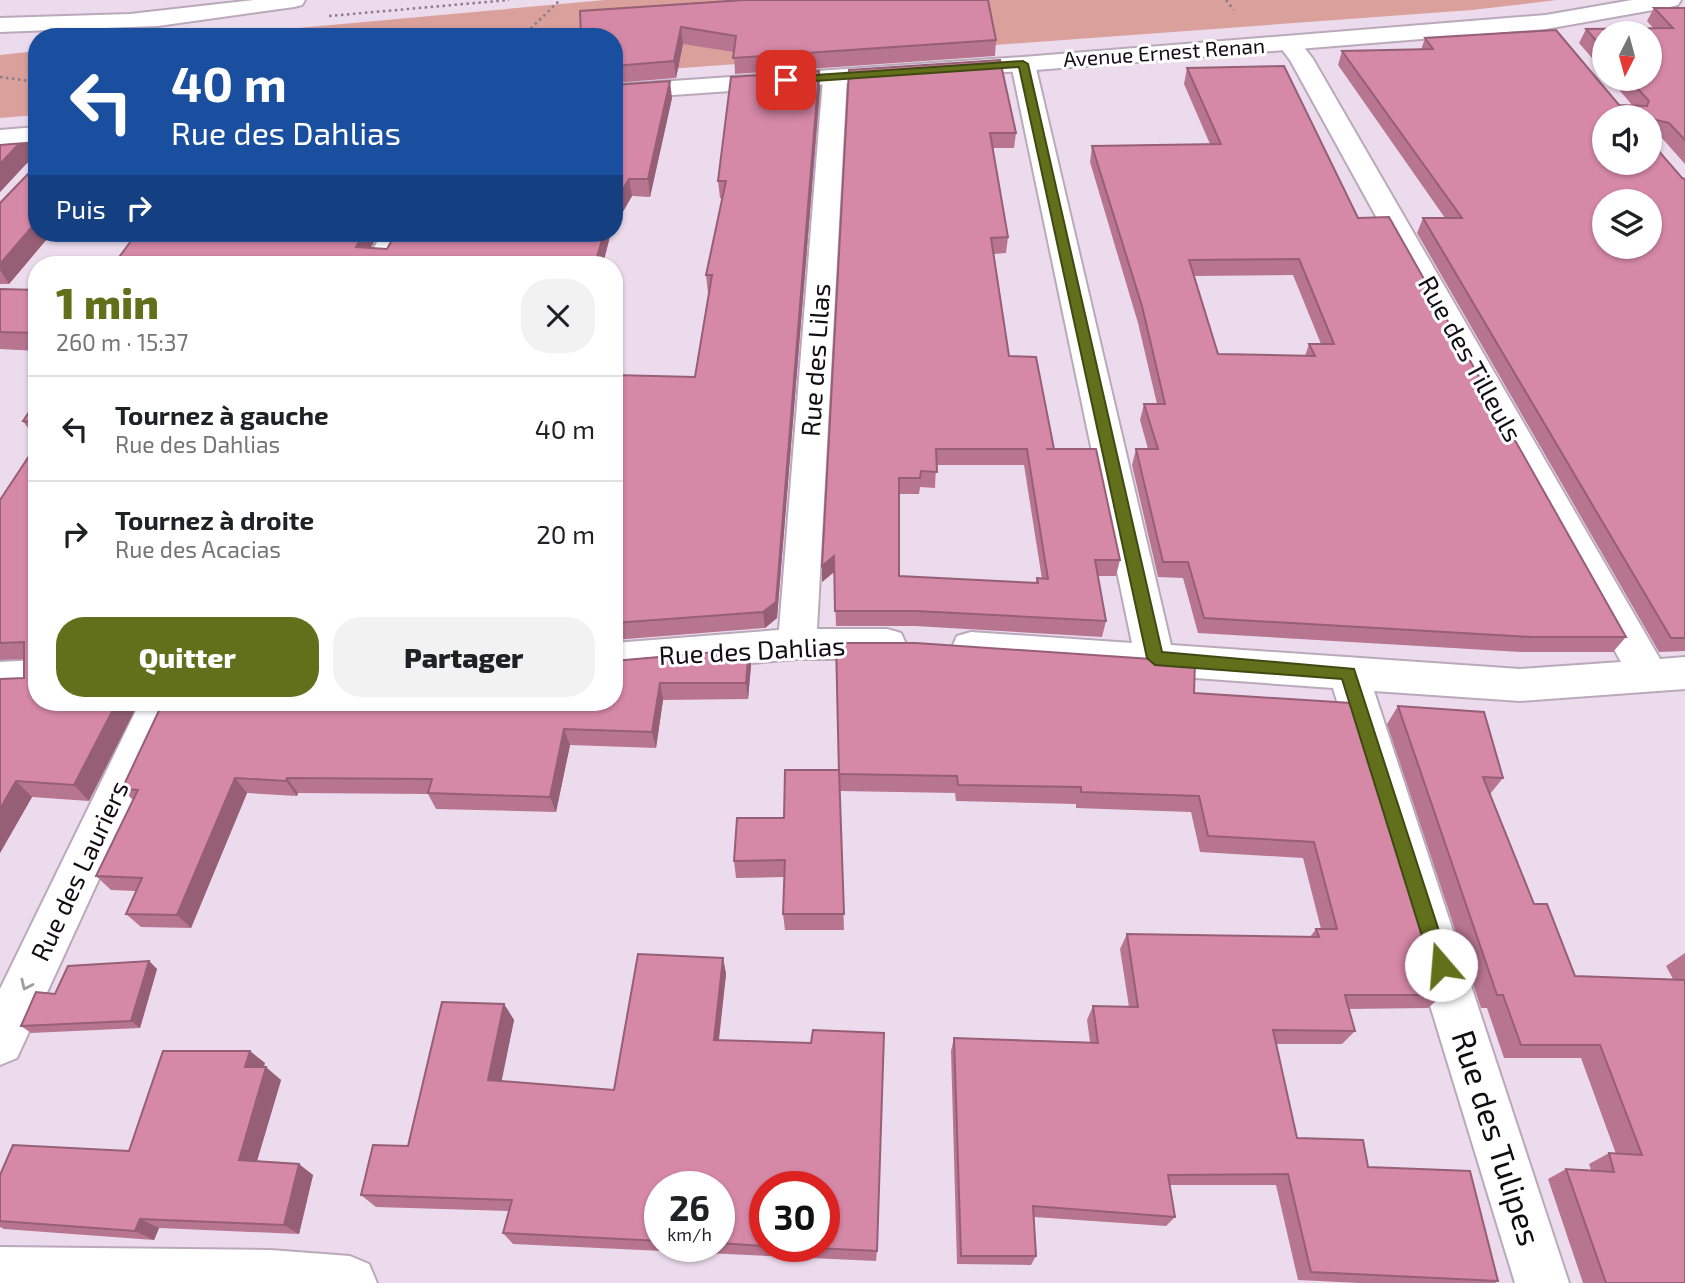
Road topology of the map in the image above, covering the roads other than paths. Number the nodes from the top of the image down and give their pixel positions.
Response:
1 (294, 0) edge
2 (1670, 0) edge
3 (155, 9) edge
4 (0, 25) edge
5 (1289, 43) junction
6 (1023, 64) junction
7 (835, 76) junction
8 (623, 91) edge
9 (28, 136) edge
10 (0, 138) edge
11 (797, 644) junction
12 (623, 658) edge
13 (1155, 658) junction
14 (1348, 673) junction
15 (1667, 675) edge
16 (28, 676) edge
17 (0, 678) edge
18 (156, 711) edge
19 (0, 1041) edge
20 (0, 1274) edge
21 (350, 1283) edge
22 (1542, 1283) edge

1 - 3 street
2 - 5 street, Avenue Ernest Renan
3 - 4 street
5 - 6 street, Avenue Ernest Renan
5 - 15 street, Rue des Tilleuls
6 - 7 street, Avenue Ernest Renan
6 - 13 street
7 - 8 street, Avenue Ernest Renan
7 - 11 street, Rue des Lilas
9 - 10 street
11 - 12 street, Rue des Dahlias
11 - 13 street, Rue des Dahlias
13 - 14 street, Rue des Dahlias
14 - 15 street, Rue des Dahlias
14 - 22 street, Rue des Tulipes
16 - 17 street
18 -> 19 street, Rue des Lauriers
20 - 21 street

